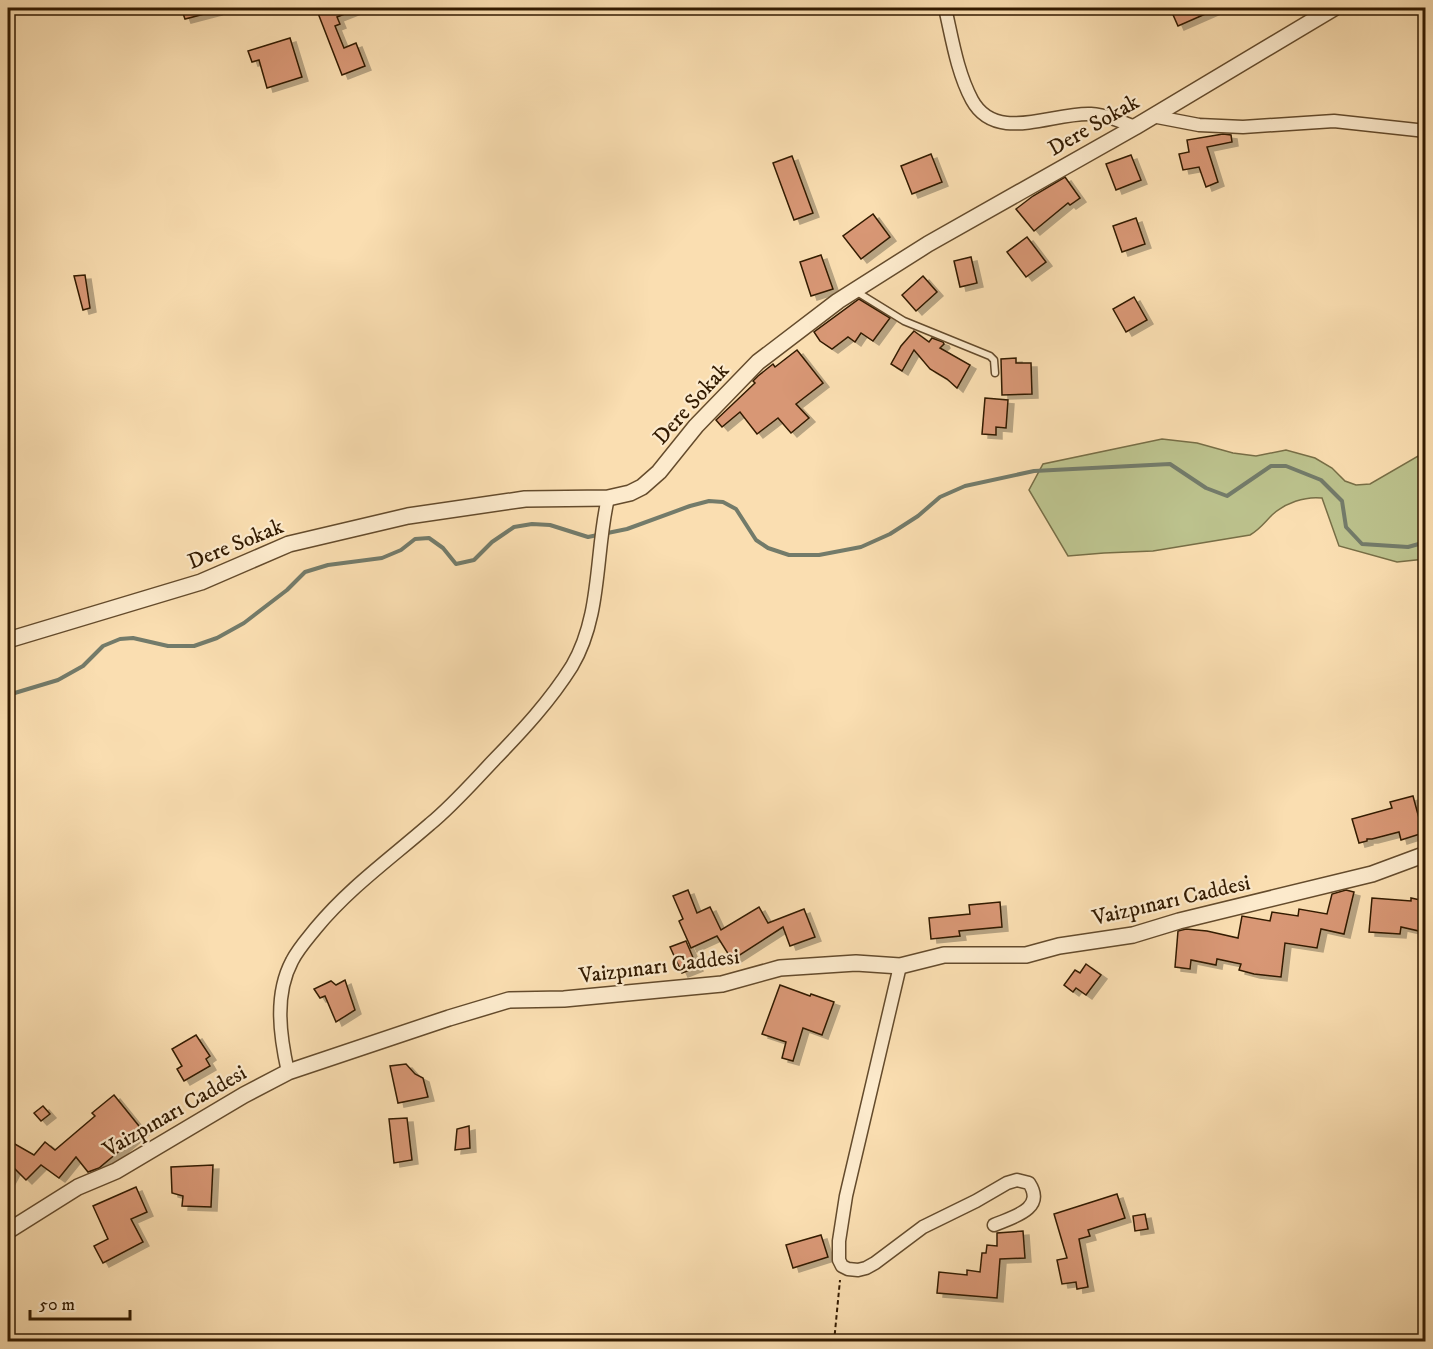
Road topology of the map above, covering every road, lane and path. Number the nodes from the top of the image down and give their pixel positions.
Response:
1 (945, 8) edge
2 (1334, 8) edge
3 (1152, 116) junction
4 (1135, 127) junction
5 (1425, 131) edge
6 (854, 290) junction
7 (995, 373) dead end
8 (608, 498) junction
9 (8, 640) edge
10 (1425, 854) edge
11 (900, 966) junction
12 (288, 1072) junction
13 (994, 1225) dead end
14 (8, 1232) edge
15 (842, 1265) junction
16 (834, 1341) edge

1 - 4 street
2 - 3 street, Dere Sokak
3 - 4 street, Dere Sokak
3 - 5 street
4 - 6 street, Dere Sokak
6 - 7 lane
6 - 8 street, Dere Sokak
8 - 9 street, Dere Sokak
8 - 12 street
10 - 11 street, Vaizpınarı Caddesi
11 - 12 street, Vaizpınarı Caddesi
11 - 15 street
12 - 14 street, Vaizpınarı Caddesi
13 - 15 street
15 - 16 path

